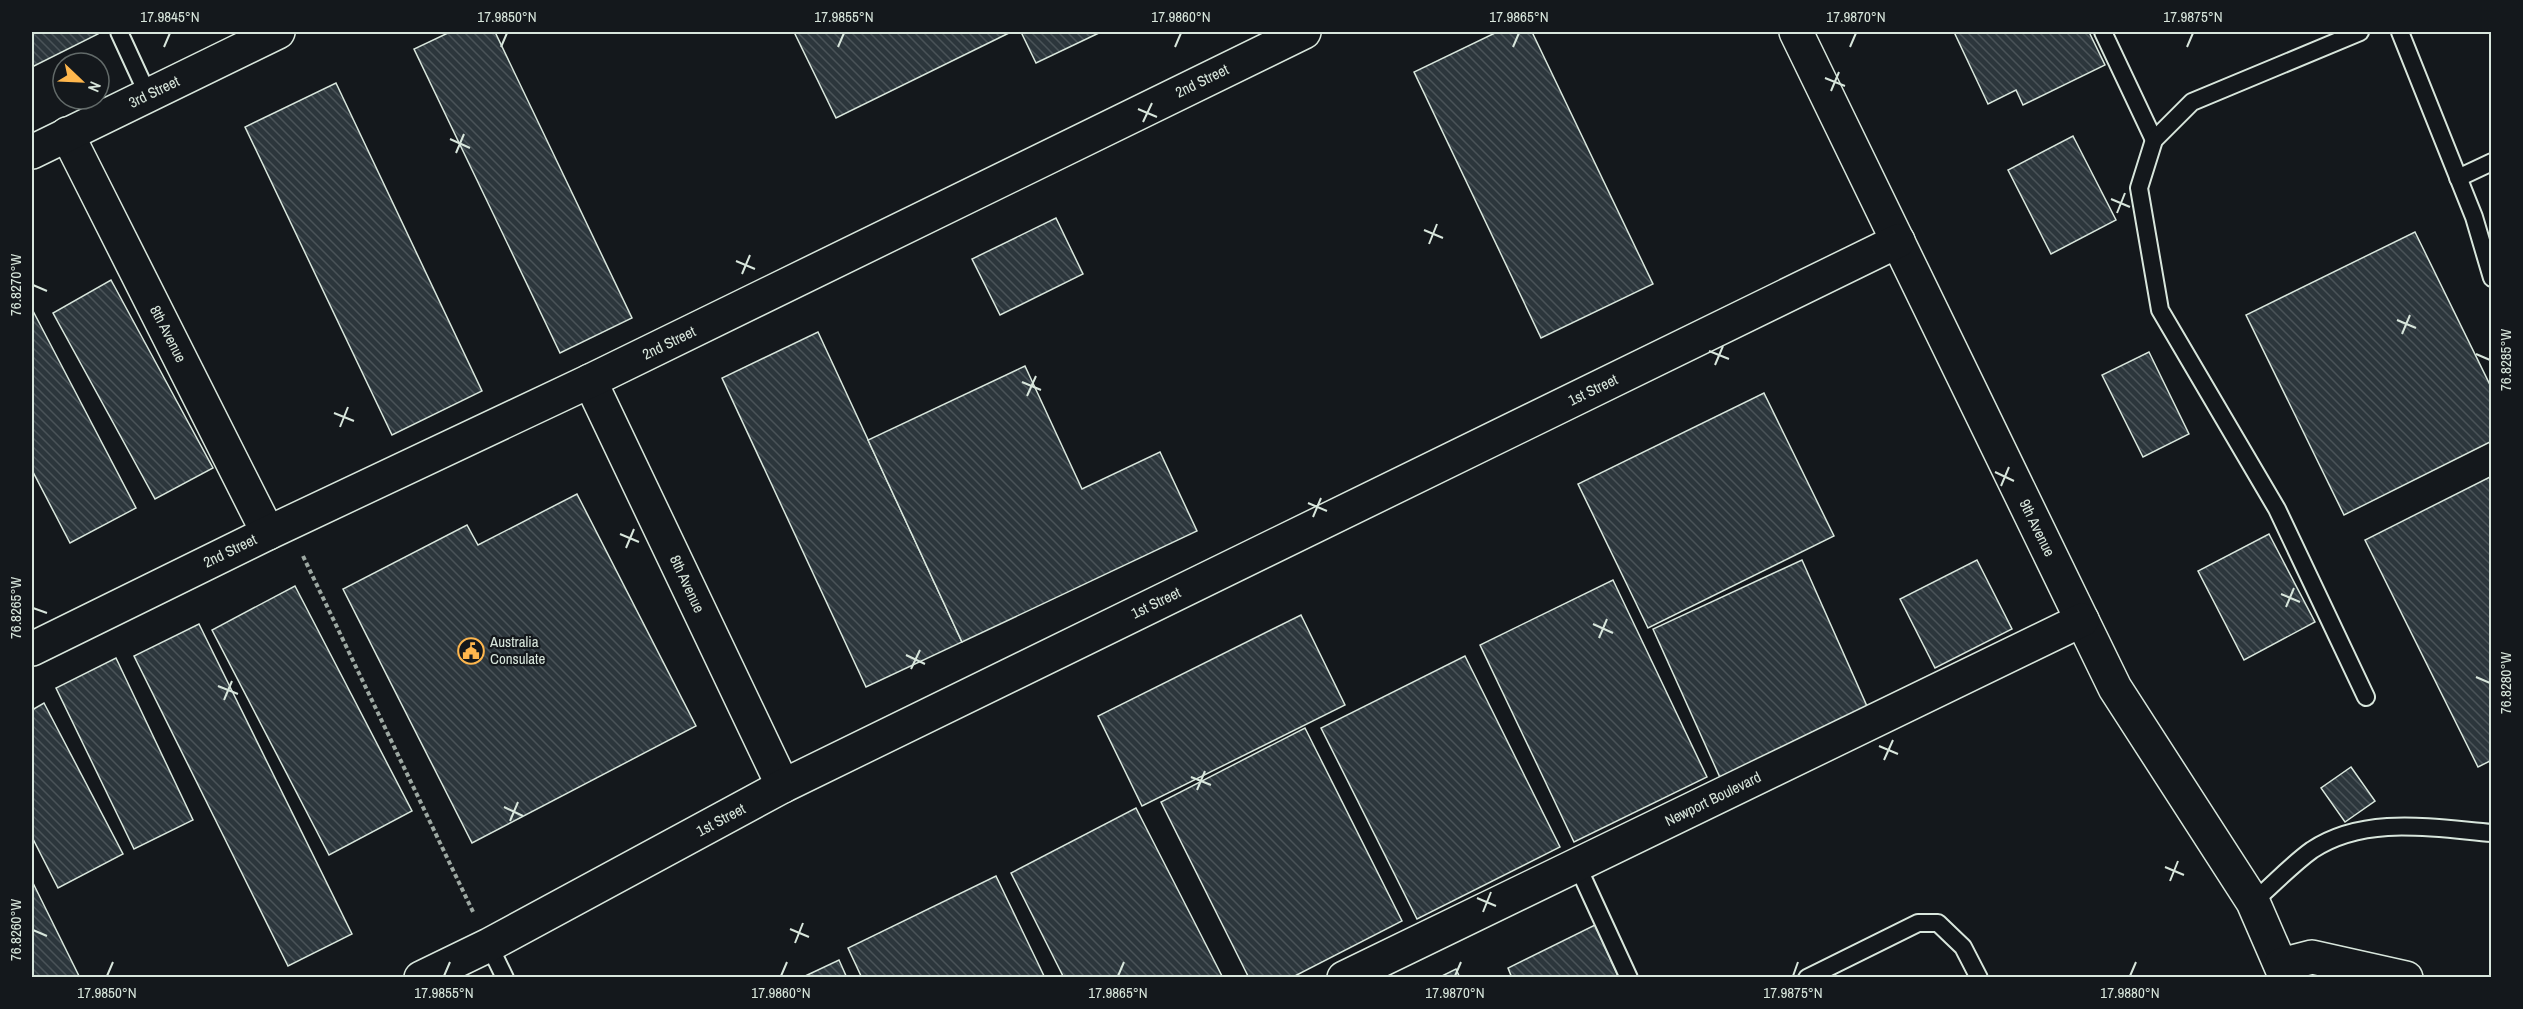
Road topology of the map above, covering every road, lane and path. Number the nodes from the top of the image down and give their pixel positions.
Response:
1 (119, 32) edge
2 (278, 32) edge
3 (1304, 32) edge
4 (1796, 32) edge
5 (2103, 32) edge
6 (2360, 32) edge
7 (2400, 32) edge
8 (148, 95) junction
9 (68, 134) junction
10 (2154, 140) junction
11 (32, 152) edge
12 (2492, 162) edge
13 (2458, 178) junction
14 (1898, 241) junction
15 (2492, 278) edge
16 (590, 381) junction
17 (278, 528) junction
18 (2082, 621) junction
19 (32, 649) edge
20 (2366, 697) dead end
21 (783, 786) junction
22 (2492, 833) edge
23 (1577, 865) junction
24 (2253, 902) junction
25 (489, 945) junction
26 (2284, 971) edge
27 (421, 978) edge
28 (505, 978) edge
29 (1344, 978) edge
30 (1629, 978) edge
31 (1808, 978) edge
32 (1979, 978) edge
33 (2406, 978) edge

1 - 8 lane
2 - 8 street, 3rd Street
3 - 16 street, 2nd Street
4 - 14 street, 9th Avenue
5 - 10 lane
6 - 10 lane
7 - 13 lane
8 - 9 street, 3rd Street
9 - 11 street, 3rd Street
9 - 17 street, 8th Avenue
10 - 20 lane
12 - 13 lane
13 - 15 lane
14 - 18 street, 9th Avenue
14 - 21 street, 1st Street
16 - 17 street, 2nd Street
16 - 21 street, 8th Avenue
17 - 19 street, 2nd Street
17 - 25 path
18 - 23 street, Newport Boulevard
18 - 24 street, 9th Avenue
21 - 25 street, 1st Street
22 - 24 lane
23 - 29 street, Newport Boulevard
23 - 30 lane
24 - 26 street, 9th Avenue
25 - 27 street, 1st Street
25 - 28 lane
26 - 33 street
31 - 32 lane

